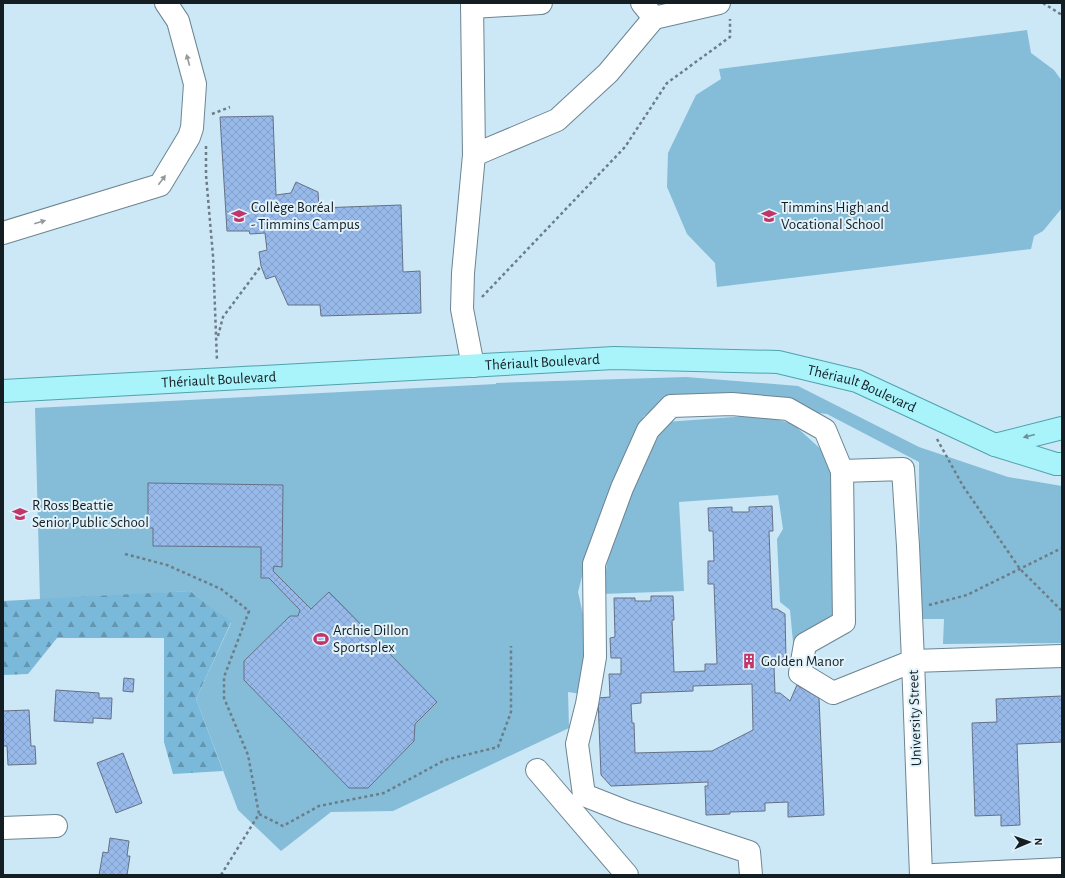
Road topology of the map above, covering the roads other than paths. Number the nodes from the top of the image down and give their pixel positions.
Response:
1 (541, 3) edge
2 (169, 5) edge
3 (472, 5) edge
4 (648, 10) edge
5 (724, 10) edge
6 (474, 155) junction
7 (3, 234) edge
8 (473, 366) junction
9 (3, 391) edge
10 (1062, 428) edge
11 (995, 445) junction
12 (1060, 465) edge
13 (842, 471) junction
14 (1062, 656) edge
15 (913, 661) junction
16 (537, 770) dead end
17 (56, 826) dead end
18 (3, 828) edge
19 (1062, 869) edge
20 (627, 875) edge
21 (751, 875) edge
22 (921, 875) edge
23 (934, 875) edge

1 - 3 street
7 -> 2 street
3 - 6 street
4 - 5 street
4 - 6 street
6 - 8 street
8 - 9 main road, Thériault Boulevard
8 - 11 main road, Thériault Boulevard
10 -> 11 main road
11 - 12 main road, Thériault Boulevard
13 - 15 street
13 - 15 street
13 - 21 street
14 - 15 street, University Street
15 - 22 street, University Street
16 - 20 street
17 - 18 street
19 - 23 street

